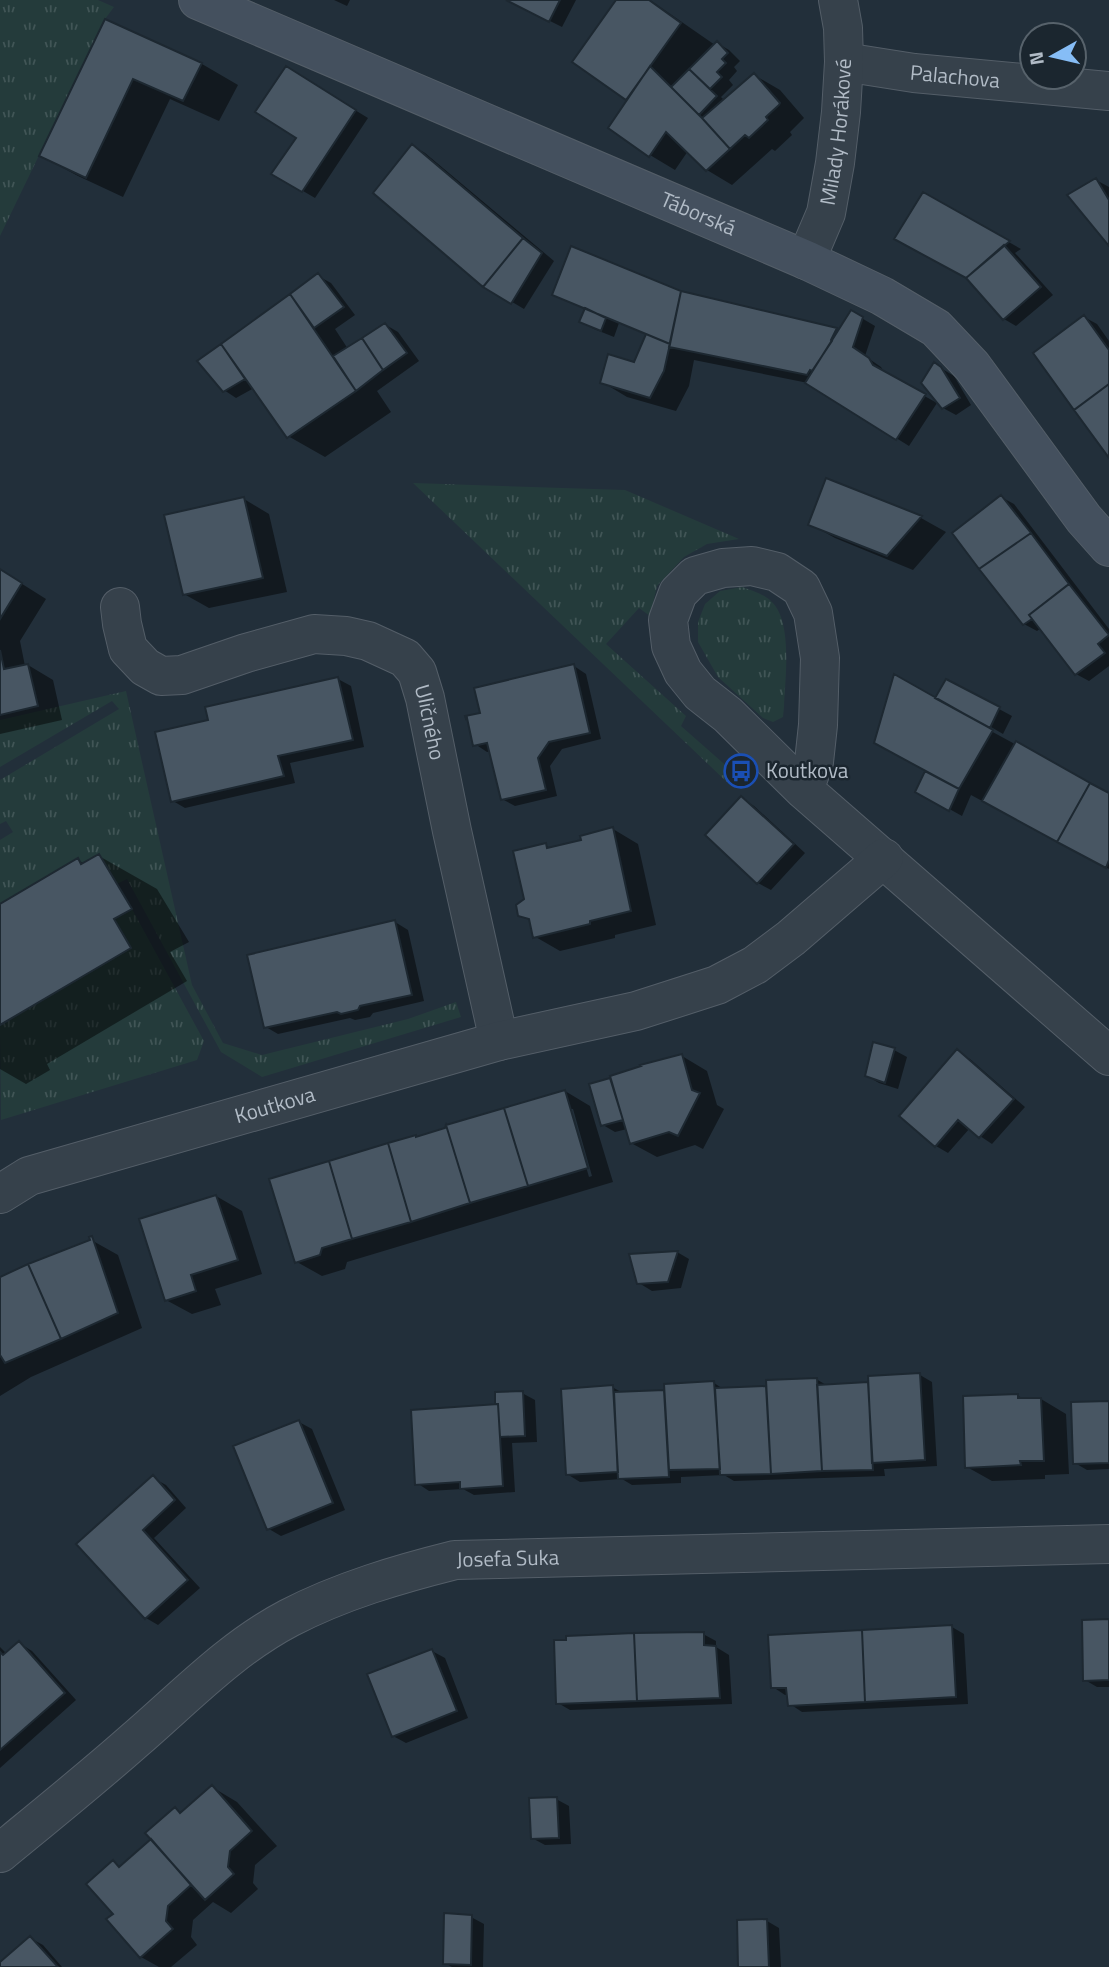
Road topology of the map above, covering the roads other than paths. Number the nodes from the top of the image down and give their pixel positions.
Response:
1 (198, 0) edge
2 (838, 0) edge
3 (844, 62) junction
4 (1109, 91) edge
5 (806, 260) junction
6 (1109, 547) edge
7 (120, 607) dead end
8 (804, 790) junction
9 (884, 858) junction
10 (499, 1041) junction
11 (1109, 1056) edge
12 (0, 1194) edge
13 (1109, 1544) edge
14 (0, 1853) edge

1 - 5 street, Táborská
2 - 3 street, Milady Horákové
3 - 4 street, Palachova
3 - 5 street, Milady Horákové
5 - 6 street, Táborská
7 - 10 street, Uličného
8 - 8 street
8 - 9 street
9 - 10 street, Koutkova
9 - 11 street
10 - 12 street, Koutkova
13 - 14 street, Josefa Suka

